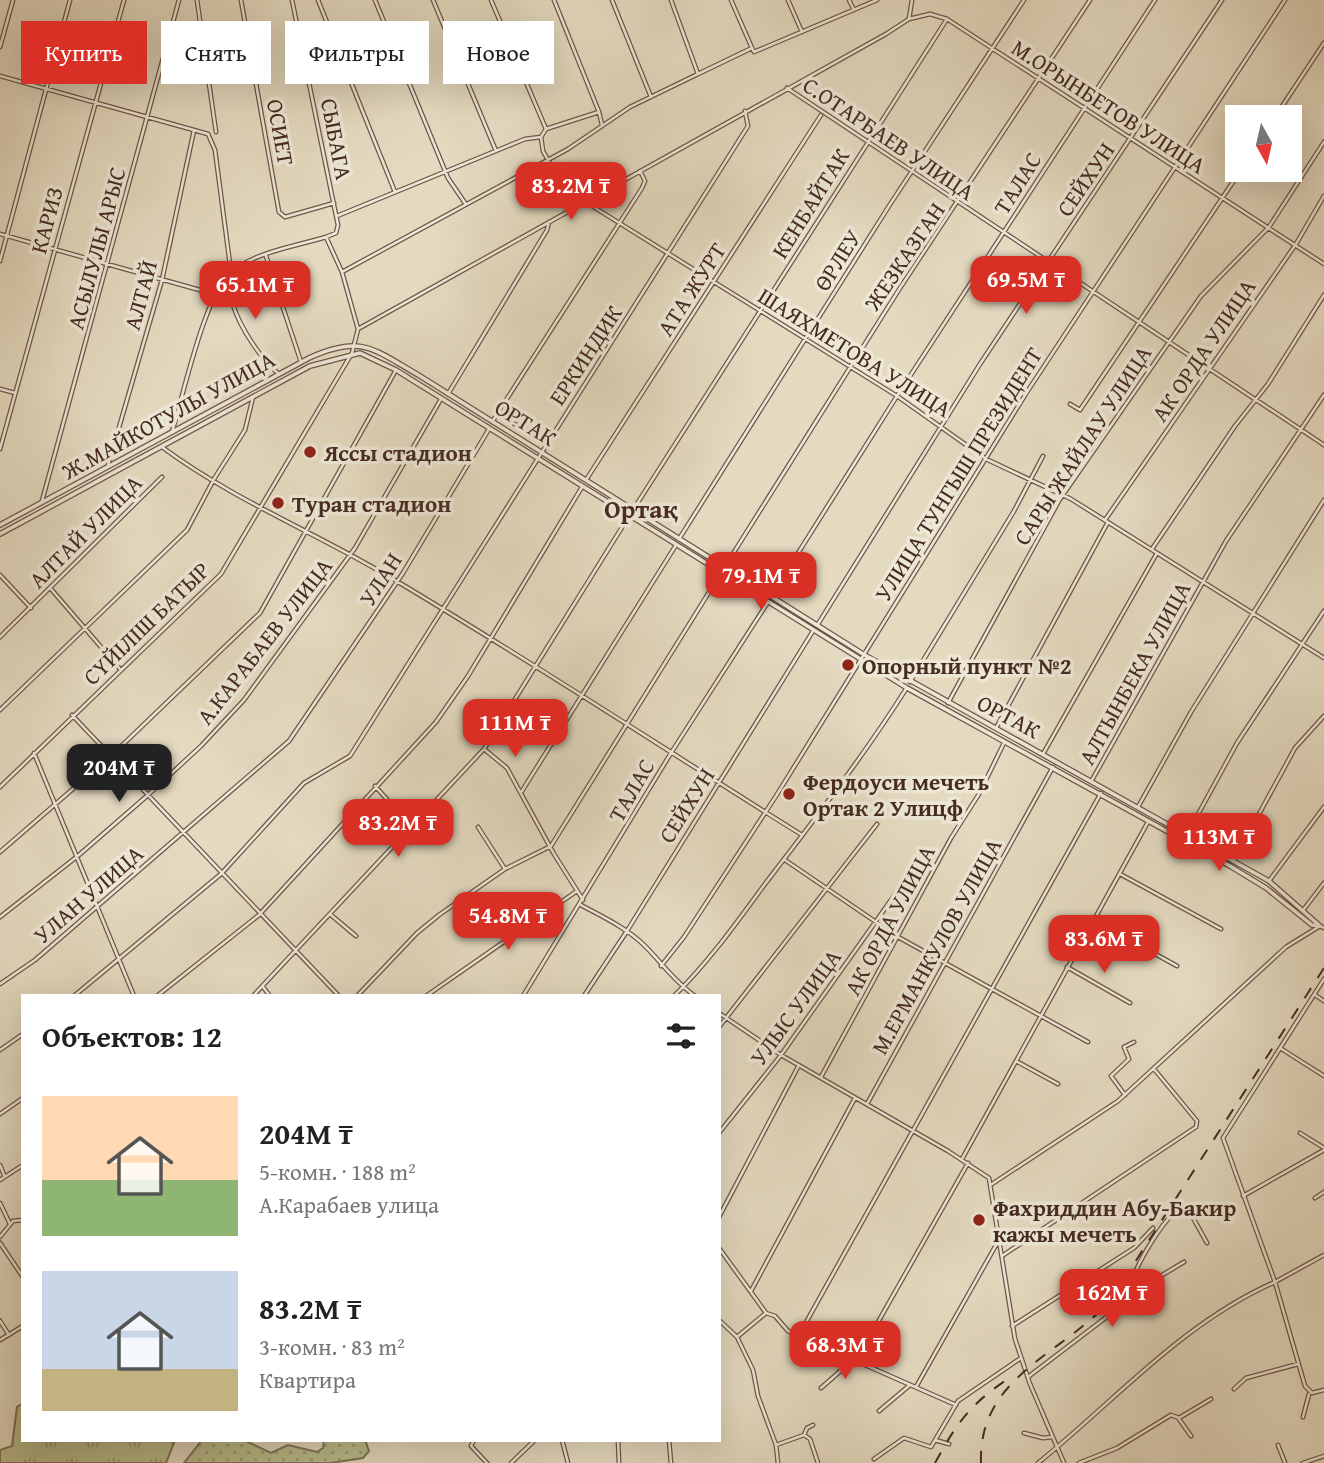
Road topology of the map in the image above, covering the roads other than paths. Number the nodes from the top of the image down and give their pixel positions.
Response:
1 (13, 0) edge
2 (70, 0) edge
3 (124, 0) edge
4 (179, 0) edge
5 (197, 0) edge
6 (241, 0) edge
7 (292, 0) edge
8 (318, 0) edge
9 (375, 0) edge
10 (433, 0) edge
11 (491, 0) edge
12 (554, 0) edge
13 (612, 0) edge
14 (671, 0) edge
15 (731, 0) edge
16 (788, 0) edge
17 (849, 0) edge
18 (877, 0) edge
19 (912, 0) edge
20 (1024, 0) edge
21 (1090, 0) edge
22 (1156, 0) edge
23 (1222, 0) edge
24 (1285, 0) edge
25 (854, 11) junction
26 (909, 19) junction
27 (947, 19) junction
28 (802, 32) junction
29 (1324, 43) edge
30 (0, 47) edge
31 (752, 48) junction
32 (993, 50) junction
33 (698, 74) junction
34 (0, 76) edge
35 (1039, 79) junction
36 (787, 88) junction
37 (46, 89) junction
38 (651, 97) junction
39 (94, 103) junction
40 (1283, 105) edge
41 (745, 110) junction
42 (1086, 110) junction
43 (599, 112) junction
44 (822, 114) junction
45 (148, 117) junction
46 (602, 125) junction
47 (546, 129) junction
48 (194, 130) junction
49 (216, 132) dead end
50 (541, 137) junction
51 (1130, 140) junction
52 (1324, 142) edge
53 (866, 143) junction
54 (496, 151) junction
55 (547, 159) junction
56 (1176, 169) junction
57 (640, 171) junction
58 (447, 172) junction
59 (911, 173) junction
60 (1233, 182) edge
61 (395, 192) junction
62 (1324, 195) edge
63 (1222, 198) junction
64 (584, 201) junction
65 (334, 203) junction
66 (465, 203) junction
67 (958, 204) junction
68 (574, 207) junction
69 (337, 216) junction
70 (549, 220) junction
71 (620, 224) junction
72 (1269, 227) junction
73 (0, 234) edge
74 (1003, 234) junction
75 (7, 236) junction
76 (326, 237) junction
77 (1296, 244) junction
78 (54, 250) junction
79 (667, 254) junction
80 (265, 256) junction
81 (0, 261) edge
82 (1046, 264) junction
83 (1324, 264) edge
84 (109, 265) junction
85 (231, 272) junction
86 (342, 272) junction
87 (162, 279) junction
88 (714, 282) junction
89 (214, 294) junction
90 (1094, 294) junction
91 (1324, 295) edge
92 (761, 312) junction
93 (1139, 323) junction
94 (358, 329) junction
95 (805, 341) junction
96 (1168, 343) junction
97 (355, 344) junction
98 (352, 353) junction
99 (301, 362) junction
100 (851, 369) junction
101 (396, 370) junction
102 (1207, 370) junction
103 (279, 374) junction
104 (0, 388) edge
105 (15, 393) junction
106 (448, 394) junction
107 (1324, 395) edge
108 (253, 396) junction
109 (897, 396) junction
110 (442, 399) junction
111 (1255, 401) junction
112 (1070, 404) dead end
113 (498, 413) junction
114 (201, 416) junction
115 (204, 422) junction
116 (492, 422) junction
117 (942, 425) junction
118 (489, 429) junction
119 (1301, 431) junction
120 (172, 432) junction
121 (546, 444) junction
122 (1324, 445) edge
123 (162, 446) junction
124 (0, 449) edge
125 (541, 452) junction
126 (1043, 456) dead end
127 (537, 458) junction
128 (986, 458) junction
129 (107, 467) junction
130 (162, 477) dead end
131 (214, 479) junction
132 (586, 480) junction
133 (1030, 482) junction
134 (582, 486) junction
135 (1064, 495) junction
136 (1324, 500) edge
137 (41, 504) junction
138 (261, 507) junction
139 (633, 510) junction
140 (630, 516) junction
141 (1107, 521) junction
142 (0, 525) edge
143 (307, 532) junction
144 (0, 534) edge
145 (679, 539) junction
146 (676, 545) junction
147 (1152, 549) junction
148 (1157, 553) junction
149 (352, 554) junction
150 (724, 568) junction
151 (721, 573) junction
152 (0, 575) edge
153 (397, 581) junction
154 (1203, 581) junction
155 (51, 589) junction
156 (771, 596) junction
157 (768, 602) junction
158 (31, 608) junction
159 (443, 609) junction
160 (1324, 611) edge
161 (1252, 613) junction
162 (818, 624) junction
163 (83, 630) junction
164 (813, 631) junction
165 (0, 637) edge
166 (491, 639) junction
167 (1303, 645) junction
168 (863, 654) junction
169 (1324, 658) edge
170 (860, 659) junction
171 (534, 667) junction
172 (120, 668) junction
173 (910, 682) junction
174 (907, 688) junction
175 (581, 695) junction
176 (948, 703) junction
177 (0, 710) edge
178 (72, 715) junction
179 (1324, 718) edge
180 (627, 725) junction
181 (996, 728) junction
182 (289, 741) joint
183 (1005, 741) junction
184 (484, 749) junction
185 (34, 752) junction
186 (670, 753) junction
187 (1043, 754) junction
188 (111, 757) junction
189 (1053, 766) junction
190 (1092, 780) junction
191 (718, 783) junction
192 (375, 786) junction
193 (0, 787) edge
194 (522, 791) junction
195 (1101, 793) junction
196 (148, 795) junction
197 (58, 805) junction
198 (1138, 807) junction
199 (1324, 807) edge
200 (765, 812) junction
201 (417, 819) junction
202 (1149, 820) junction
203 (877, 824) dead end
204 (478, 827) dead end
205 (184, 833) junction
206 (1187, 834) junction
207 (802, 835) junction
208 (1184, 840) junction
209 (551, 846) junction
210 (0, 852) edge
211 (79, 855) junction
212 (784, 859) junction
213 (1234, 860) junction
214 (918, 862) dead end
215 (505, 869) junction
216 (221, 874) junction
217 (1120, 874) junction
218 (1269, 881) junction
219 (1324, 883) edge
220 (827, 890) junction
221 (577, 891) junction
222 (583, 900) junction
223 (99, 903) junction
224 (580, 905) junction
225 (1304, 909) junction
226 (259, 915) junction
227 (331, 915) junction
228 (0, 917) edge
229 (1094, 920) junction
230 (877, 923) junction
231 (1322, 927) edge
232 (1221, 929) dead end
233 (627, 931) junction
234 (356, 936) dead end
235 (898, 937) junction
236 (295, 952) junction
237 (120, 958) junction
238 (945, 962) junction
239 (661, 966) junction
240 (1177, 966) dead end
241 (1067, 967) junction
242 (1324, 979) edge
243 (0, 984) edge
244 (262, 986) junction
245 (683, 988) junction
246 (993, 988) junction
247 (76, 994) edge
248 (133, 994) edge
249 (160, 994) edge
250 (255, 994) edge
251 (268, 994) edge
252 (337, 994) edge
253 (359, 994) edge
254 (429, 994) edge
255 (524, 994) edge
256 (585, 994) edge
257 (676, 994) edge
258 (692, 994) edge
259 (1314, 995) junction
260 (1324, 1001) edge
261 (1130, 1003) dead end
262 (721, 1014) edge
263 (1040, 1016) junction
264 (727, 1018) junction
265 (721, 1025) edge
266 (21, 1035) edge
267 (1088, 1042) dead end
268 (1134, 1042) dead end
269 (1280, 1048) junction
270 (0, 1050) edge
271 (781, 1055) junction
272 (1016, 1061) junction
273 (799, 1065) junction
274 (1154, 1069) junction
275 (1324, 1076) edge
276 (821, 1077) junction
277 (1058, 1084) dead end
278 (1125, 1095) junction
279 (855, 1098) junction
280 (21, 1099) edge
281 (867, 1104) junction
282 (0, 1114) edge
283 (721, 1130) edge
284 (913, 1131) junction
285 (1300, 1133) dead end
286 (1324, 1149) edge
287 (962, 1159) junction
288 (968, 1163) junction
289 (0, 1165) edge
290 (21, 1165) edge
291 (4, 1177) junction
292 (0, 1180) edge
293 (992, 1184) junction
294 (1324, 1192) edge
295 (1243, 1196) junction
296 (1315, 1198) dead end
297 (0, 1203) edge
298 (721, 1213) edge
299 (21, 1221) edge
300 (10, 1224) junction
301 (1153, 1228) dead end
302 (0, 1237) edge
303 (1000, 1238) junction
304 (0, 1243) edge
305 (1208, 1243) dead end
306 (721, 1251) edge
307 (1324, 1255) edge
308 (1002, 1256) junction
309 (1184, 1262) dead end
310 (21, 1267) edge
311 (18, 1269) junction
312 (21, 1274) edge
313 (1275, 1282) junction
314 (751, 1291) junction
315 (1126, 1302) junction
316 (766, 1313) junction
317 (0, 1321) edge
318 (721, 1322) edge
319 (1012, 1326) junction
320 (21, 1327) edge
321 (9, 1335) junction
322 (799, 1335) junction
323 (737, 1336) junction
324 (0, 1340) edge
325 (1022, 1358) junction
326 (854, 1360) junction
327 (1298, 1364) junction
328 (1028, 1377) junction
329 (910, 1385) junction
330 (916, 1387) junction
331 (821, 1388) dead end
332 (1234, 1388) dead end
333 (1324, 1390) edge
334 (1309, 1392) junction
335 (1211, 1399) dead end
336 (956, 1405) junction
337 (878, 1411) dead end
338 (1303, 1417) dead end
339 (1179, 1418) junction
340 (813, 1425) dead end
341 (1024, 1433) dead end
342 (804, 1435) junction
343 (1191, 1436) dead end
344 (1052, 1437) junction
345 (934, 1439) junction
346 (472, 1442) edge
347 (533, 1442) edge
348 (563, 1442) edge
349 (618, 1442) edge
350 (669, 1442) edge
351 (949, 1444) dead end
352 (776, 1445) junction
353 (1278, 1445) dead end
354 (1058, 1447) junction
355 (1324, 1456) edge
356 (874, 1459) dead end
357 (487, 1463) edge
358 (511, 1463) edge
359 (569, 1463) edge
360 (619, 1463) edge
361 (671, 1463) edge
362 (778, 1463) edge
363 (818, 1463) edge
364 (1038, 1463) edge
365 (1064, 1463) edge
366 (1079, 1463) edge
367 (1285, 1463) edge
368 (1303, 1463) edge

1 - 30 street
2 - 37 street
3 - 39 street, КАРИЗ
4 - 45 street, АСЫЛУЛЫ АРЫС
5 - 49 street
6 - 65 street, ОСИЕТ
7 - 65 street, СЫБАГА
8 - 61 street
9 - 58 street
10 - 54 street
11 - 47 street
12 - 43 street
13 - 38 street
14 - 33 street
15 - 31 street
16 - 28 street
17 - 25 street
18 - 25 street
19 - 26 street
20 - 32 street, ӨРЛЕУ
21 - 35 street, ЖЕЗКАЗГАН
22 - 42 street, ТАЛАС
23 - 51 street, СЕЙХУН
24 - 56 street, УЛИЦА ТУНГЫШ ПРЕЗИДЕНТ
25 - 28 street
26 - 27 street
26 - 36 street
27 - 32 street, М.ОРЫНБЕТОВ УЛИЦА
27 - 53 street, КЕНБАЙТАК
28 - 31 street
29 - 40 street
31 - 33 street
32 - 35 street, М.ОРЫНБЕТОВ УЛИЦА
32 - 59 street, ӨРЛЕУ
33 - 38 street
34 - 37 street
35 - 42 street, М.ОРЫНБЕТОВ УЛИЦА
35 - 67 street, ЖЕЗКАЗГАН
36 - 41 street
36 - 44 street, С.ОТАРБАЕВ УЛИЦА
37 - 39 street
37 - 75 street
38 - 46 street
39 - 45 street
39 - 78 street, КАРИЗ
41 - 57 street
41 - 79 street, ЕРКИНДИК
42 - 51 street, М.ОРЫНБЕТОВ УЛИЦА
42 - 74 street, ТАЛАС
43 - 46 street
43 - 47 street
44 - 53 street, С.ОТАРБАЕВ УЛИЦА
44 - 88 street, АТА ЖУРТ
45 - 48 street
45 - 84 street, АСЫЛУЛЫ АРЫС
46 - 55 street
47 - 50 street
48 - 85 street
48 - 87 street, АЛТАЙ
50 - 54 street
50 - 55 street
51 - 56 street, М.ОРЫНБЕТОВ УЛИЦА
51 - 82 street, СЕЙХУН
52 - 72 street, САРЫ ЖАЙЛАУ УЛИЦА
53 - 59 street, С.ОТАРБАЕВ УЛИЦА
53 - 92 street, КЕНБАЙТАК
54 - 58 street
55 - 66 street
55 - 68 street
56 - 63 street, М.ОРЫНБЕТОВ УЛИЦА
56 - 90 street, УЛИЦА ТУНГЫШ ПРЕЗИДЕНТ
57 - 64 street
57 - 71 street
58 - 61 street
58 - 66 street
59 - 67 street, С.ОТАРБАЕВ УЛИЦА
59 - 95 street, ӨРЛЕУ
60 - 63 street
61 - 69 street
62 - 77 street, АК ОРДА УЛИЦА
63 - 72 street, М.ОРЫНБЕТОВ УЛИЦА
63 - 93 street
64 - 68 street
64 - 71 street, ШАЯХМЕТОВА УЛИЦА
65 - 69 street, СЫБАГА
66 - 86 street
67 - 74 street, С.ОТАРБАЕВ УЛИЦА
67 - 100 street, ЖЕЗКАЗГАН
68 - 70 street
69 - 76 street
70 - 94 street
70 - 106 street
71 - 79 street, ШАЯХМЕТОВА УЛИЦА
71 - 113 street
72 - 77 street, М.ОРЫНБЕТОВ УЛИЦА
72 - 96 street, САРЫ ЖАЙЛАУ УЛИЦА
73 - 75 street
74 - 82 street, С.ОТАРБАЕВ УЛИЦА
74 - 109 street, ТАЛАС
75 - 78 street
75 - 81 street
76 - 80 street
76 - 86 street
77 - 83 street, М.ОРЫНБЕТОВ УЛИЦА
77 - 102 street, АК ОРДА УЛИЦА
78 - 84 street
78 - 105 street, КАРИЗ
79 - 88 street, ШАЯХМЕТОВА УЛИЦА
79 - 121 street, ЕРКИНДИК
80 - 85 street
80 - 99 street
82 - 90 street, С.ОТАРБАЕВ УЛИЦА
82 - 117 street, СЕЙХУН
84 - 87 street
84 - 137 street, АСЫЛУЛЫ АРЫС
85 - 89 street
86 - 94 street
87 - 89 street
87 - 129 street, АЛТАЙ
88 - 92 street, ШАЯХМЕТОВА УЛИЦА
88 - 132 street, АТА ЖУРТ
89 - 103 street
89 - 120 street
90 - 93 street, С.ОТАРБАЕВ УЛИЦА
90 - 128 street, УЛИЦА ТУНГЫШ ПРЕЗИДЕНТ
91 - 111 street
92 - 95 street, ШАЯХМЕТОВА УЛИЦА
92 - 139 street, КЕНБАЙТАК
93 - 96 street, С.ОТАРБАЕВ УЛИЦА
93 - 112 street
94 - 97 street, СҮЙІЛІШ БАТЫР
95 - 100 street, ШАЯХМЕТОВА УЛИЦА
95 - 145 street, ӨРЛЕУ
96 - 102 street, С.ОТАРБАЕВ УЛИЦА
96 - 135 street, САРЫ ЖАЙЛАУ УЛИЦА
97 - 98 street, СҮЙІЛІШ БАТЫР
97 - 99 street, Ж.МАЙКОТУЛЫ УЛИЦА
97 - 106 street, ОРТАК
98 - 101 street, ОРТАК
98 - 108 street, Ж.МАЙКОТУЛЫ УЛИЦА
98 - 138 street, СҮЙІЛІШ БАТЫР
99 - 103 street, Ж.МАЙКОТУЛЫ УЛИЦА
100 - 109 street, ШАЯХМЕТОВА УЛИЦА
100 - 150 street, ЖЕЗКАЗГАН
101 - 110 street, ОРТАК
101 - 143 street
102 - 111 street, С.ОТАРБАЕВ УЛИЦА
102 - 141 street, АК ОРДА УЛИЦА
103 - 114 street, Ж.МАЙКОТУЛЫ УЛИЦА
104 - 105 street
105 - 124 street, КАРИЗ
106 - 116 street, ОРТАК
107 - 119 street, АЛТЫНБЕКА УЛИЦА
108 - 115 street, Ж.МАЙКОТУЛЫ УЛИЦА
108 - 131 street
109 - 117 street, ШАЯХМЕТОВА УЛИЦА
109 - 156 street, ТАЛАС
110 - 118 street, ОРТАК
110 - 149 street, А.КАРАБАЕВ УЛИЦА
111 - 119 street, С.ОТАРБАЕВ УЛИЦА
111 - 147 street
113 - 116 street
113 - 121 street
114 - 115 street
114 - 120 street, Ж.МАЙКОТУЛЫ УЛИЦА
115 - 123 street, Ж.МАЙКОТУЛЫ УЛИЦА
116 - 125 street, ОРТАК
117 - 128 street, ШАЯХМЕТОВА УЛИЦА
117 - 162 street, СЕЙХУН
118 - 127 street, ОРТАК
118 - 153 street, УЛАН
119 - 122 street, С.ОТАРБАЕВ УЛИЦА
119 - 154 street, АЛТЫНБЕКА УЛИЦА
120 - 129 street, Ж.МАЙКОТУЛЫ УЛИЦА
121 - 125 street, ЕРКИНДИК
123 - 131 street
123 - 144 street, Ж.МАЙКОТУЛЫ УЛИЦА
125 - 127 street, ЕРКИНДИК
125 - 132 street, ОРТАК
126 - 133 street
127 - 134 street, ОРТАК
127 - 159 street, ЕРКИНДИК
128 - 133 street, ШАЯХМЕТОВА УЛИЦА
128 - 168 street, УЛИЦА ТУНГЫШ ПРЕЗИДЕНТ
129 - 137 street, Ж.МАЙКОТУЛЫ УЛИЦА
130 - 155 street, АЛТАЙ УЛИЦА
131 - 138 street
131 - 163 street
132 - 139 street, ОРТАК
133 - 135 street, ШАЯХМЕТОВА УЛИЦА
133 - 173 street
134 - 140 street, ОРТАК
134 - 166 street
135 - 141 street, ШАЯХМЕТОВА УЛИЦА
135 - 176 street, САРЫ ЖАЙЛАУ УЛИЦА
136 - 161 street
137 - 142 street, Ж.МАЙКОТУЛЫ УЛИЦА
138 - 143 street
138 - 172 street, СҮЙІЛІШ БАТЫР
139 - 145 street, ОРТАК
140 - 146 street, ОРТАК
140 - 171 street
141 - 147 street, ШАЯХМЕТОВА УЛИЦА
141 - 181 street, АК ОРДА УЛИЦА
143 - 149 street
143 - 188 street
145 - 150 street, ОРТАК
146 - 151 street, ОРТАК
146 - 175 street
147 - 148 street, ШАЯХМЕТОВА УЛИЦА
148 - 154 street, ШАЯХМЕТОВА УЛИЦА
148 - 187 street
149 - 153 street
149 - 196 street, А.КАРАБАЕВ УЛИЦА
150 - 156 street, ОРТАК
151 - 157 street, ОРТАК
151 - 180 street
152 - 158 street
153 - 159 street
153 - 182 street, УЛАН
154 - 161 street, ШАЯХМЕТОВА УЛИЦА
154 - 190 street, АЛТЫНБЕКА УЛИЦА
155 - 158 street, АЛТАЙ УЛИЦА
155 - 163 street
156 - 162 street, ОРТАК
157 - 164 street, ОРТАК
157 - 186 street, ТАЛАС
158 - 165 street, АЛТАЙ УЛИЦА
159 - 166 street
159 - 216 street, ЕРКИНДИК
160 - 167 street
161 - 167 street, ШАЯХМЕТОВА УЛИЦА
161 - 198 street
162 - 168 street, ОРТАК
163 - 172 street
163 - 177 street
164 - 170 street, ОРТАК
164 - 191 street, СЕЙХУН
166 - 171 street
166 - 192 street
167 - 169 street, ШАЯХМЕТОВА УЛИЦА
167 - 206 street
168 - 170 street, УЛИЦА ТУНГЫШ ПРЕЗИДЕНТ
168 - 173 street, ОРТАК
170 - 174 street, ОРТАК
170 - 200 street, УЛИЦА ТУНГЫШ ПРЕЗИДЕНТ
171 - 175 street
171 - 184 street
172 - 178 street, СҮЙІЛІШ БАТЫР
173 - 176 street, ОРТАК
174 - 183 street, ОРТАК
174 - 207 street
175 - 180 street
175 - 194 street
176 - 181 street, ОРТАК
178 - 185 street, СҮЙІЛІШ БАТЫР
178 - 188 street
179 - 213 street
180 - 186 street
180 - 209 street
181 - 187 street, ОРТАК
182 - 205 street, УЛАН УЛИЦА
183 - 189 street, ОРТАК
183 - 235 street, АК ОРДА УЛИЦА
184 - 194 street
184 - 201 street
185 - 193 street, СҮЙІЛІШ БАТЫР
185 - 197 street
186 - 191 street
186 - 222 street, ТАЛАС
187 - 190 street, ОРТАК
188 - 196 street
188 - 197 street
189 - 195 street, ОРТАК
189 - 238 street, М.ЕРМАНКУЛОВ УЛИЦА
190 - 198 street, ОРТАК
191 - 200 street
191 - 233 street, СЕЙХУН
192 - 201 street
192 - 226 street
194 - 209 street
195 - 202 street, ОРТАК
195 - 246 street
196 - 205 street
196 - 211 street, А.КАРАБАЕВ УЛИЦА
197 - 210 street
197 - 211 street
198 - 206 street, ОРТАК
199 - 218 street
200 - 207 street
200 - 239 street, УЛИЦА ТУНГЫШ ПРЕЗИДЕНТ
201 - 227 street
202 - 208 street, ОРТАК
202 - 217 street
203 - 220 street
204 - 215 street
205 - 216 street
205 - 223 street, УЛАН УЛИЦА
206 - 208 street
206 - 213 street, ОРТАК
207 - 212 street
208 - 231 street, ОРТАК
209 - 215 street
209 - 221 street
211 - 223 street
211 - 228 street, А.КАРАБАЕВ УЛИЦА
212 - 220 street
212 - 245 street
213 - 218 street, ОРТАК
214 - 230 street, УЛЫС УЛИЦА
215 - 253 street
216 - 226 street
216 - 237 street
217 - 229 street
217 - 232 street
218 - 225 street, ОРТАК
219 - 225 street
220 - 230 street
220 - 264 street
221 - 222 street
221 - 254 street
222 - 224 street, ТАЛАС
223 - 237 street
223 - 243 street, УЛАН УЛИЦА
224 - 233 street
224 - 255 street, ТАЛАС
225 - 231 street, ОРТАК
226 - 236 street
226 - 249 street
227 - 234 street
227 - 236 street
229 - 240 street
229 - 241 street
230 - 235 street
230 - 271 street, УЛЫС УЛИЦА
231 - 274 street
233 - 239 street
233 - 256 street, СЕЙХУН
235 - 238 street
235 - 276 street, АК ОРДА УЛИЦА
236 - 244 street
236 - 252 street
237 - 247 street
237 - 248 street
238 - 246 street
238 - 281 street, М.ЕРМАНКУЛОВ УЛИЦА
239 - 245 street
241 - 261 street
241 - 263 street
242 - 259 street
244 - 250 street
244 - 251 street
245 - 257 street
245 - 258 street
246 - 263 street
246 - 284 street
259 - 260 street
259 - 269 street
262 - 264 street
263 - 267 street
263 - 272 street
264 - 265 street
264 - 271 street
266 - 270 street
268 - 278 street
269 - 275 street
269 - 295 street
271 - 273 street
271 - 283 street, УЛЫС УЛИЦА
272 - 277 street
272 - 287 street
273 - 276 street
273 - 298 street
274 - 278 street
274 - 308 street
276 - 279 street
278 - 293 street
279 - 281 street
279 - 314 street
280 - 282 street
281 - 284 street
284 - 287 street
284 - 322 street
285 - 286 street
286 - 295 street
287 - 288 street
288 - 293 street
288 - 326 street
289 - 291 street
290 - 291 street
291 - 292 street
293 - 303 street
294 - 296 street
295 - 313 street
297 - 300 street
299 - 300 street
300 - 302 street
301 - 319 street
303 - 308 street
303 - 330 street
304 - 311 street
305 - 315 street
306 - 314 street
307 - 313 street
308 - 319 street
309 - 315 street
310 - 311 street
311 - 312 street
313 - 327 street
313 - 354 street
314 - 316 street
315 - 328 street
316 - 322 street
316 - 323 street
317 - 321 street
318 - 323 street
319 - 325 street
320 - 321 street
321 - 324 street
322 - 326 street
323 - 352 street
325 - 328 street
325 - 336 street
326 - 329 street
326 - 331 street
327 - 332 street
327 - 334 street
328 - 344 street
329 - 330 street
329 - 337 street
330 - 336 street
333 - 334 street
334 - 338 street
335 - 339 street
336 - 345 street
339 - 343 street
339 - 366 street
340 - 342 street
341 - 344 street
342 - 352 street
342 - 363 street
344 - 354 street
345 - 351 street
345 - 356 street
346 - 357 street
347 - 358 street
348 - 359 street
349 - 360 street
350 - 361 street
352 - 362 street
353 - 367 street
354 - 364 street
354 - 365 street
355 - 368 street

